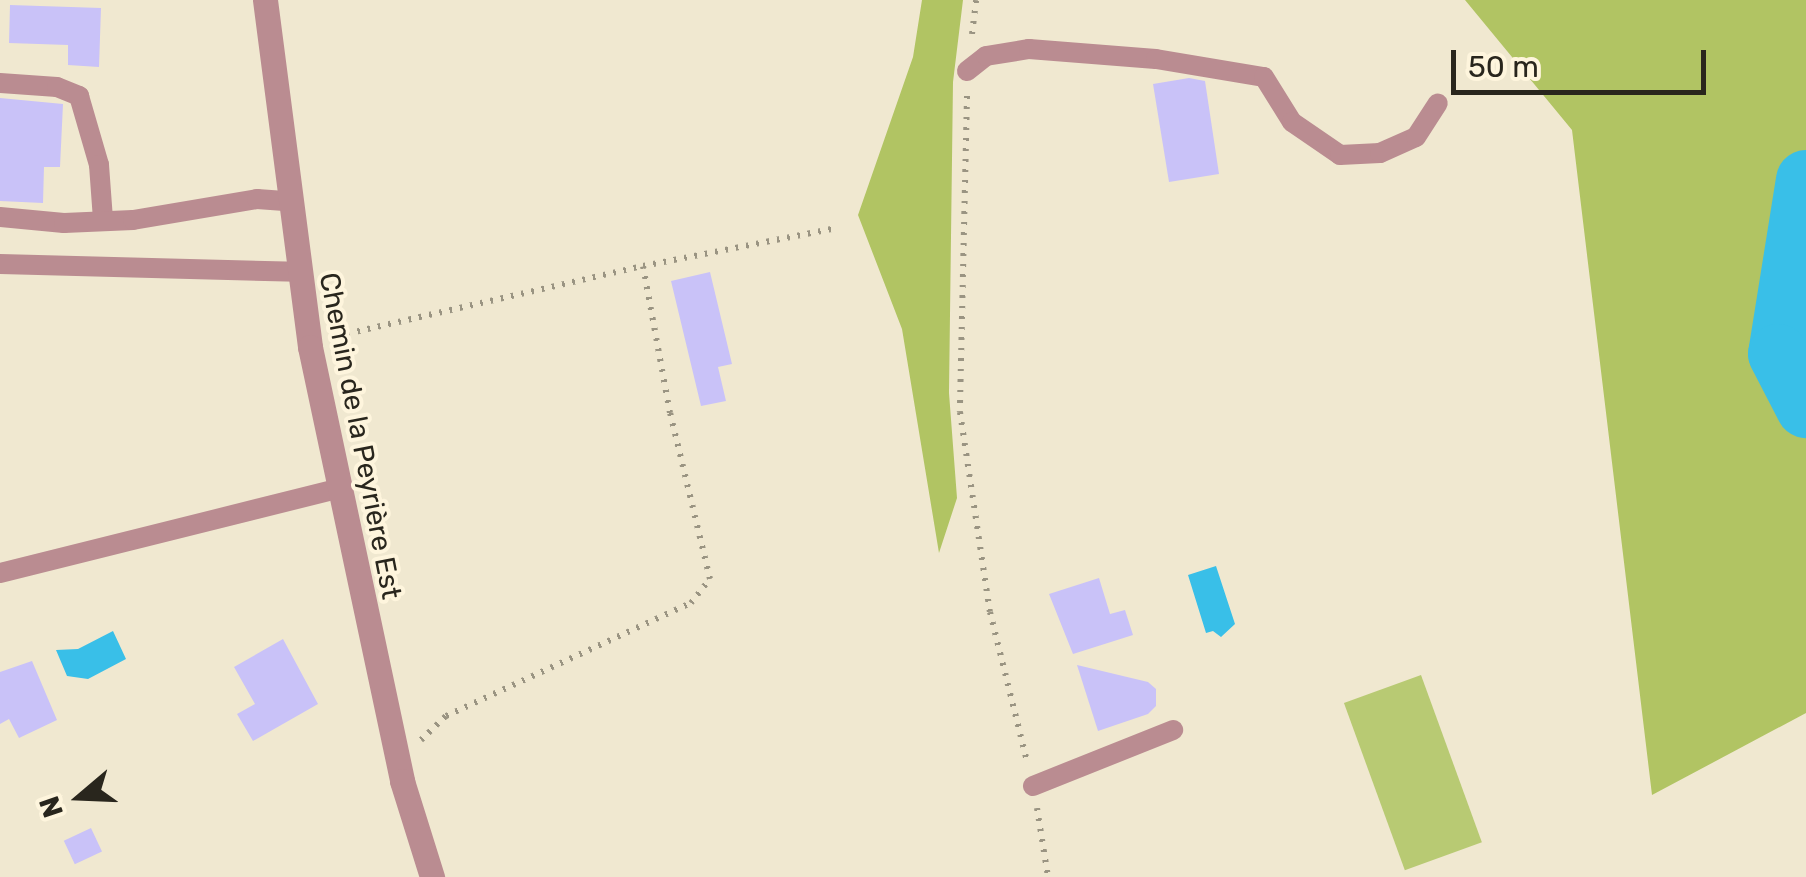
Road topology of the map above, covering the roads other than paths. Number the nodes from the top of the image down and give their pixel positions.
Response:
1 (265, 0) edge
2 (967, 71) road end
3 (0, 83) edge
4 (1438, 103) dead end
5 (288, 201) junction
6 (0, 217) edge
7 (103, 219) junction
8 (0, 264) edge
9 (297, 272) junction
10 (337, 489) junction
11 (0, 573) edge
12 (1173, 730) dead end
13 (1034, 786) road end
14 (432, 877) edge

1 - 5 street, Chemin de la Peyrière Est
2 - 4 lane
3 - 7 lane
5 - 7 lane
5 - 9 street, Chemin de la Peyrière Est
6 - 7 lane
8 - 9 lane
9 - 10 street, Chemin de la Peyrière Est
10 - 11 lane
10 - 14 street, Chemin de la Peyrière Est
12 - 13 lane

